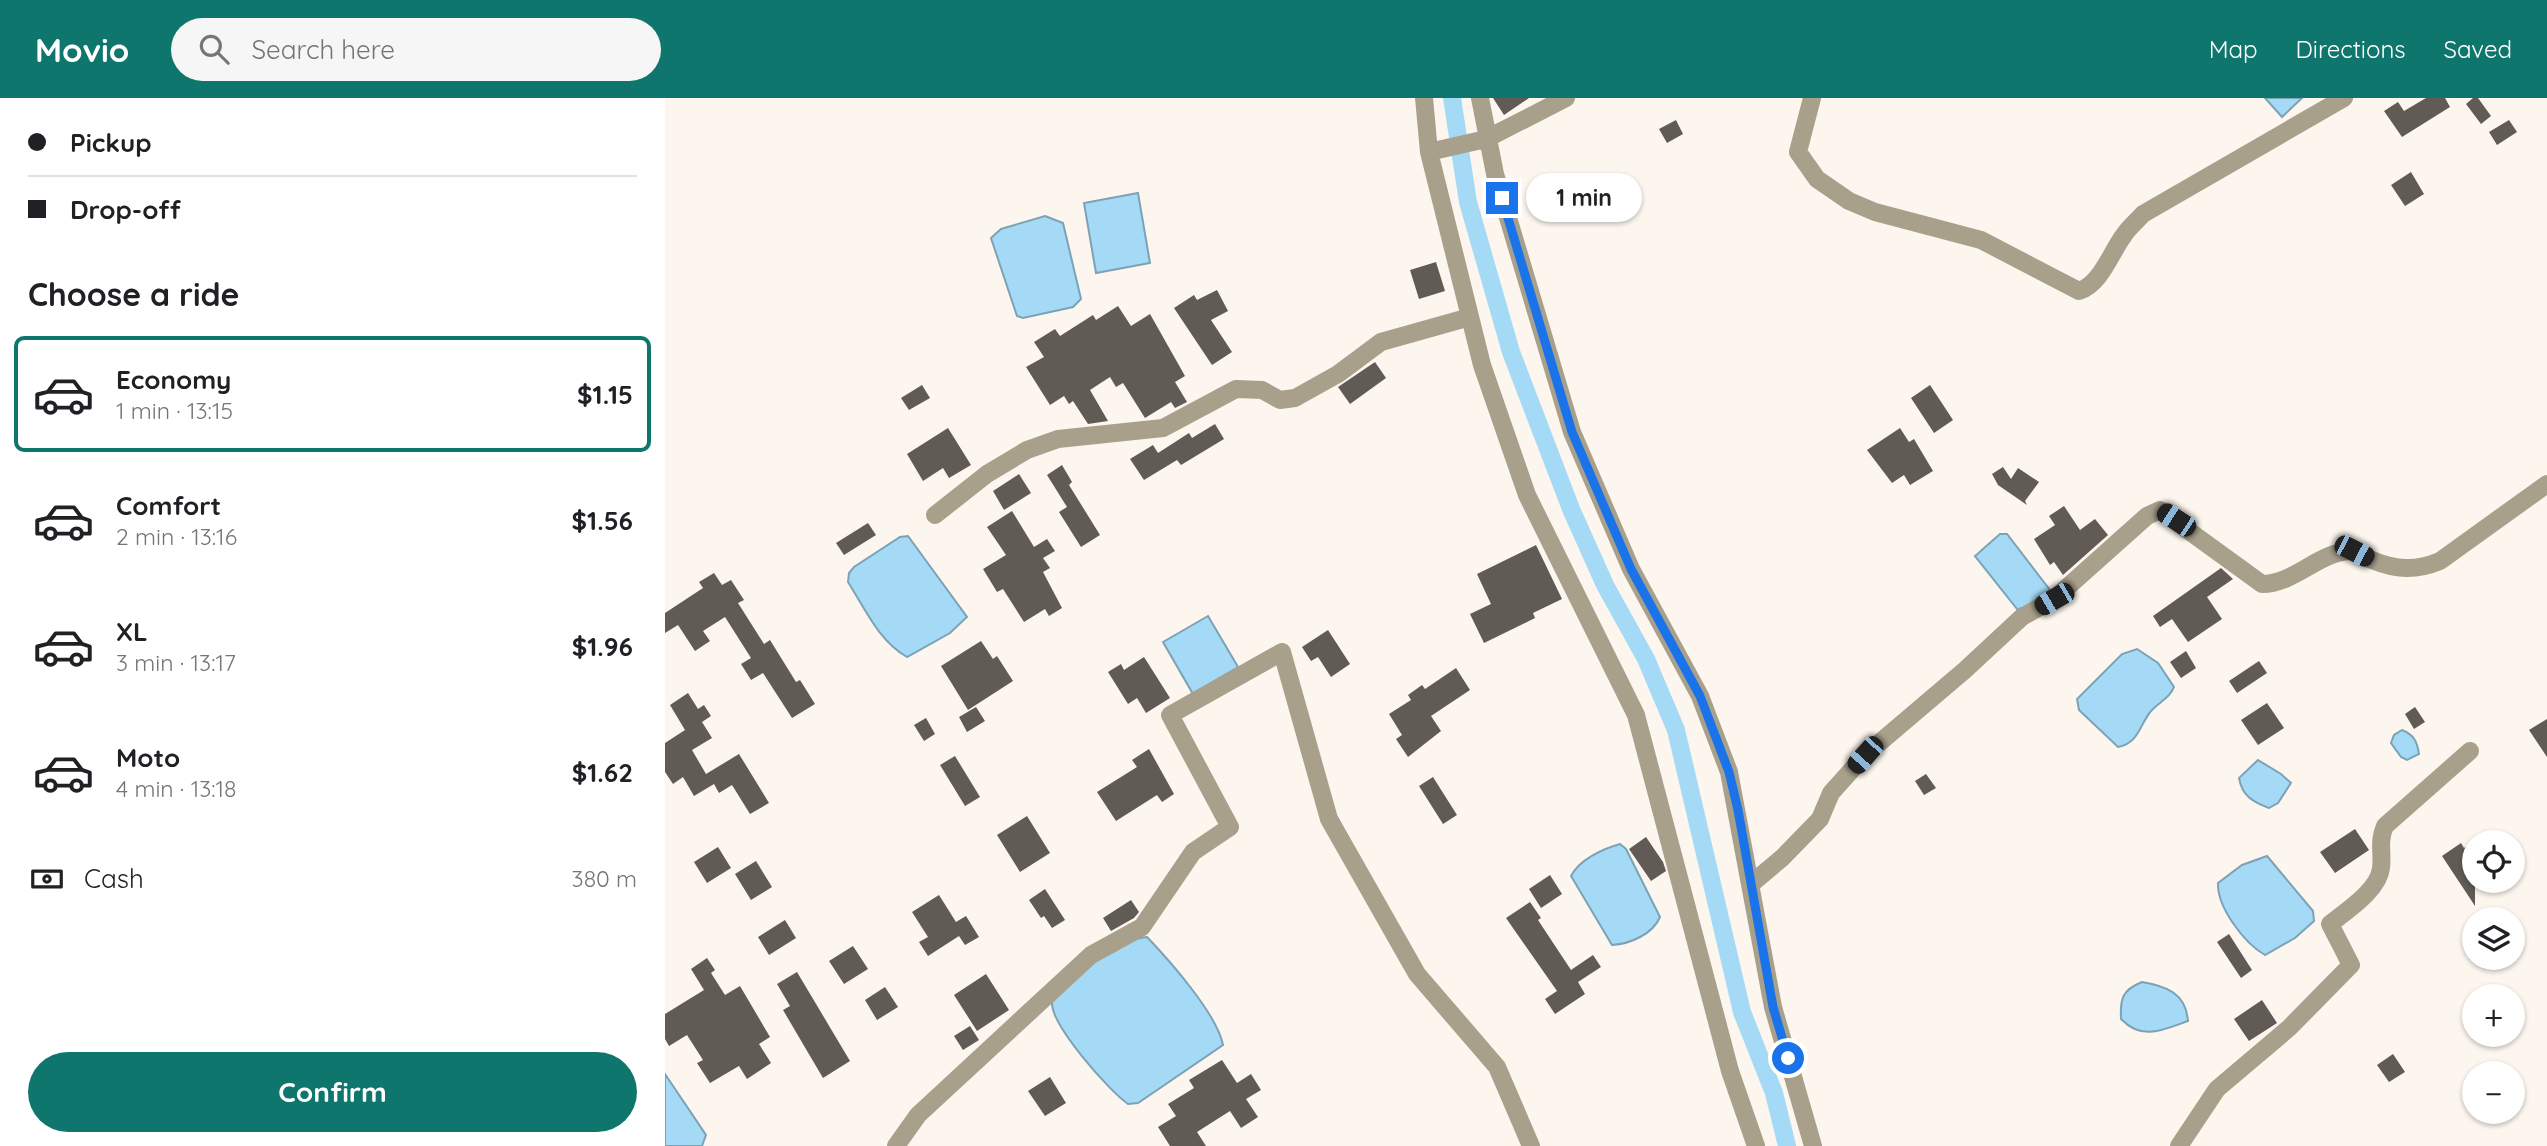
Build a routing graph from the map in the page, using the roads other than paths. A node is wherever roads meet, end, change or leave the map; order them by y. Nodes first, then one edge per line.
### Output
1 (1424, 98) edge
2 (1480, 98) edge
3 (1566, 98) edge
4 (1812, 98) edge
5 (2344, 98) edge
6 (1486, 139) junction
7 (1429, 152) junction
8 (1470, 317) junction
9 (2547, 484) edge
10 (935, 514) dead end
11 (2470, 751) dead end
12 (1751, 884) junction
13 (896, 1146) edge
14 (1531, 1146) edge
15 (1756, 1146) edge
16 (1813, 1146) edge
17 (2179, 1146) edge

1 - 7 street
2 - 6 street
3 - 6 street
4 - 5 street
6 - 7 street
6 - 12 street
7 - 8 street
8 - 10 street
8 - 15 street
9 - 12 street
11 - 17 street
12 - 16 street
13 - 14 street

